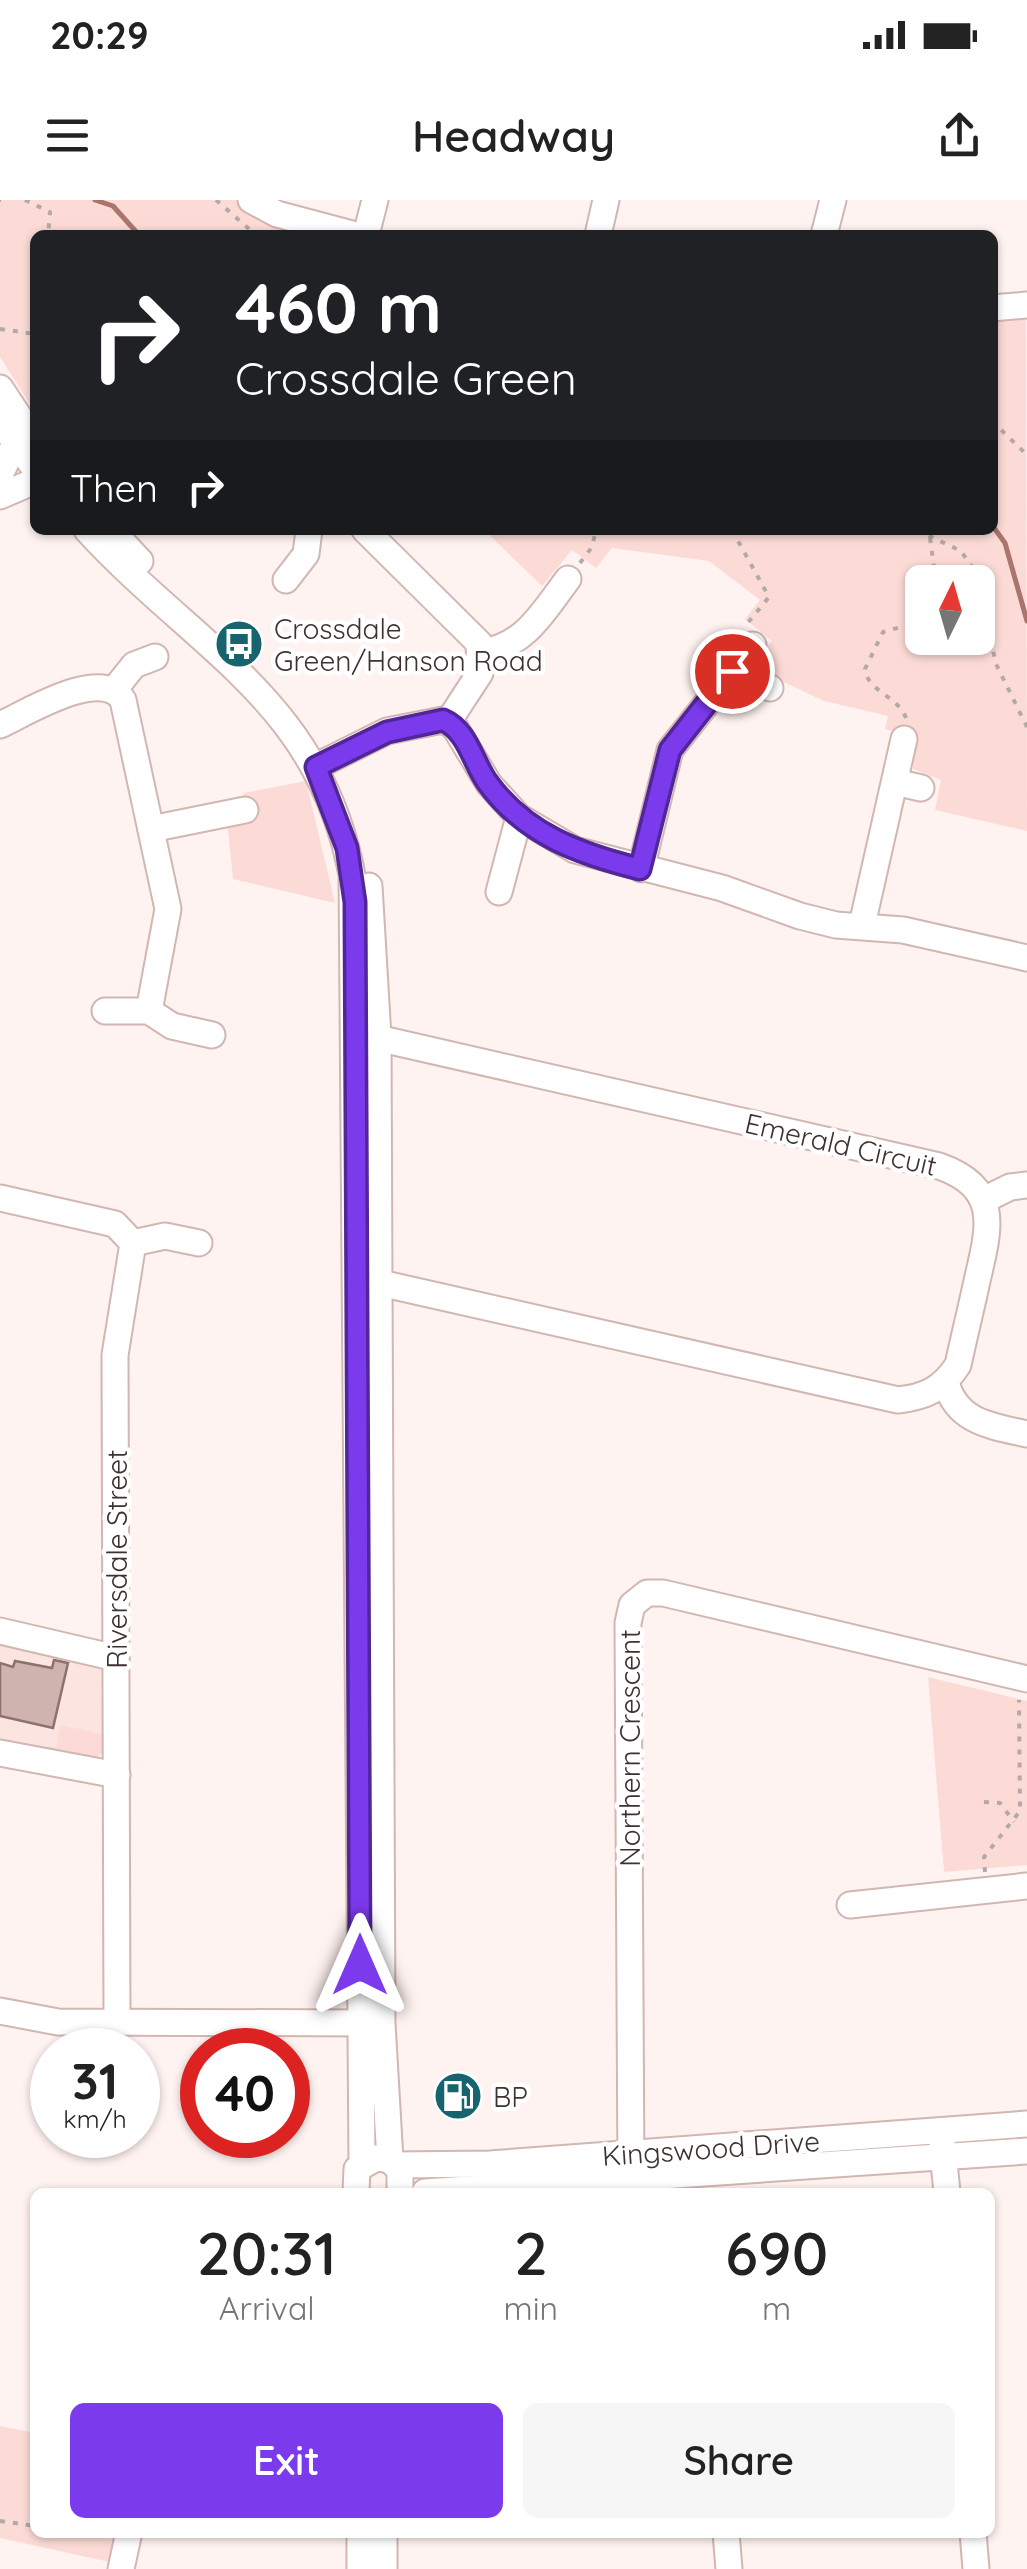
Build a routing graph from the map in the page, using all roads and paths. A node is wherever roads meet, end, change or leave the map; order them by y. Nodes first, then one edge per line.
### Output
1 (25, 200) edge
2 (216, 200) edge
3 (251, 200) edge
4 (374, 200) edge
5 (606, 200) edge
6 (832, 200) edge
7 (48, 230) edge
8 (250, 230) edge
9 (337, 230) edge
10 (367, 230) edge
11 (599, 230) edge
12 (825, 230) edge
13 (1027, 306) edge
14 (998, 308) edge
15 (0, 328) edge
16 (30, 333) edge
17 (0, 388) edge
18 (0, 421) edge
19 (998, 426) edge
20 (1027, 455) edge
21 (30, 459) edge
22 (30, 460) edge
23 (30, 462) edge
24 (30, 462) edge
25 (0, 477) edge
26 (0, 496) edge
27 (92, 535) edge
28 (116, 535) edge
29 (309, 535) edge
30 (371, 535) edge
31 (595, 535) edge
32 (735, 535) edge
33 (925, 535) edge
34 (930, 538) junction
35 (934, 565) edge
36 (286, 580) dead end
37 (568, 580) joint
38 (905, 626) edge
39 (753, 645) joint
40 (482, 652) junction
41 (155, 656) dead end
42 (732, 671) junction
43 (770, 688) dead end
44 (114, 690) junction
45 (437, 721) junction
46 (0, 725) edge
47 (1027, 727) edge
48 (904, 739) joint
49 (327, 770) junction
50 (894, 782) junction
51 (921, 788) dead end
52 (245, 810) dead end
53 (519, 817) junction
54 (151, 829) junction
55 (640, 869) junction
56 (499, 892) dead end
57 (862, 925) junction
58 (1027, 958) edge
59 (105, 1011) dead end
60 (148, 1011) junction
61 (212, 1034) dead end
62 (367, 1035) junction
63 (1027, 1186) edge
64 (0, 1198) edge
65 (984, 1200) junction
66 (133, 1243) junction
67 (199, 1243) dead end
68 (368, 1284) junction
69 (946, 1382) junction
70 (1027, 1434) edge
71 (0, 1632) edge
72 (116, 1658) junction
73 (1023, 1688) edge
74 (0, 1754) edge
75 (117, 1775) junction
76 (984, 1802) dead end
77 (1014, 1822) junction
78 (984, 1872) dead end
79 (1027, 1886) edge
80 (850, 1905) dead end
81 (0, 2011) edge
82 (117, 2022) junction
83 (371, 2023) junction
84 (1027, 2124) edge
85 (942, 2145) junction
86 (1027, 2151) edge
87 (628, 2154) junction
88 (393, 2162) junction
89 (362, 2163) junction
90 (699, 2172) edge
91 (490, 2176) junction
92 (631, 2180) junction
93 (356, 2188) edge
94 (401, 2188) edge
95 (441, 2188) edge
96 (947, 2188) edge
97 (0, 2521) edge
98 (30, 2525) edge
99 (128, 2538) edge
100 (360, 2538) edge
101 (384, 2538) edge
102 (726, 2538) edge
103 (973, 2538) edge
104 (121, 2569) edge
105 (360, 2569) edge
106 (384, 2569) edge
107 (729, 2569) edge
108 (976, 2569) edge

1 - 7 path
2 - 8 path
3 - 9 street
4 - 10 street
5 - 11 street
6 - 12 street
13 - 14 street
15 - 16 path
17 - 21 street
18 - 22 street
19 - 20 path
23 - 25 street
24 - 26 street
27 - 49 street
28 - 49 street
29 - 36 street
30 - 40 street
31 - 37 path
32 - 39 path
33 - 34 path
34 - 35 path
34 - 47 path
37 - 40 street
38 - 48 path
39 - 42 street
40 - 45 street
41 - 44 street
42 - 43 street
42 - 55 street
44 - 46 street
44 - 54 street
45 - 49 street
45 - 53 street
48 - 50 street
49 - 62 street
50 - 51 street
50 - 57 street
52 - 54 street
53 - 55 street
53 - 56 street
54 - 60 street
55 - 57 street
57 - 58 street
59 - 60 street
60 - 61 street
62 - 65 street, Emerald Circuit
62 - 68 street
63 - 65 street
64 - 66 street
65 - 69 street
66 - 67 street
66 - 72 street, Riversdale Street
68 - 69 street
68 - 83 street
69 - 70 street
71 - 72 street
72 - 75 street, Riversdale Street
73 - 77 path
73 - 87 street, Northern Crescent
74 - 75 street
75 - 82 street, Riversdale Street
76 - 77 path
77 - 78 path
79 - 80 street
81 - 82 street
82 - 83 street
83 - 88 street
83 - 89 street
84 - 85 street, Kingswood Drive
85 - 86 street, Kingswood Drive
85 - 90 street, Kingswood Drive
85 - 96 street
87 - 90 street, Kingswood Drive
87 - 91 street, Kingswood Drive
87 - 92 street, Northern Crescent
88 - 89 street, Kingswood Drive
88 - 91 street, Kingswood Drive
88 - 94 street
89 - 93 street
90 - 92 street, Kingswood Drive
91 - 92 street, Kingswood Drive
91 - 95 street, Kingswood Drive
97 - 98 path
99 - 104 street
100 - 105 street
101 - 106 street
102 - 107 street
103 - 108 street

